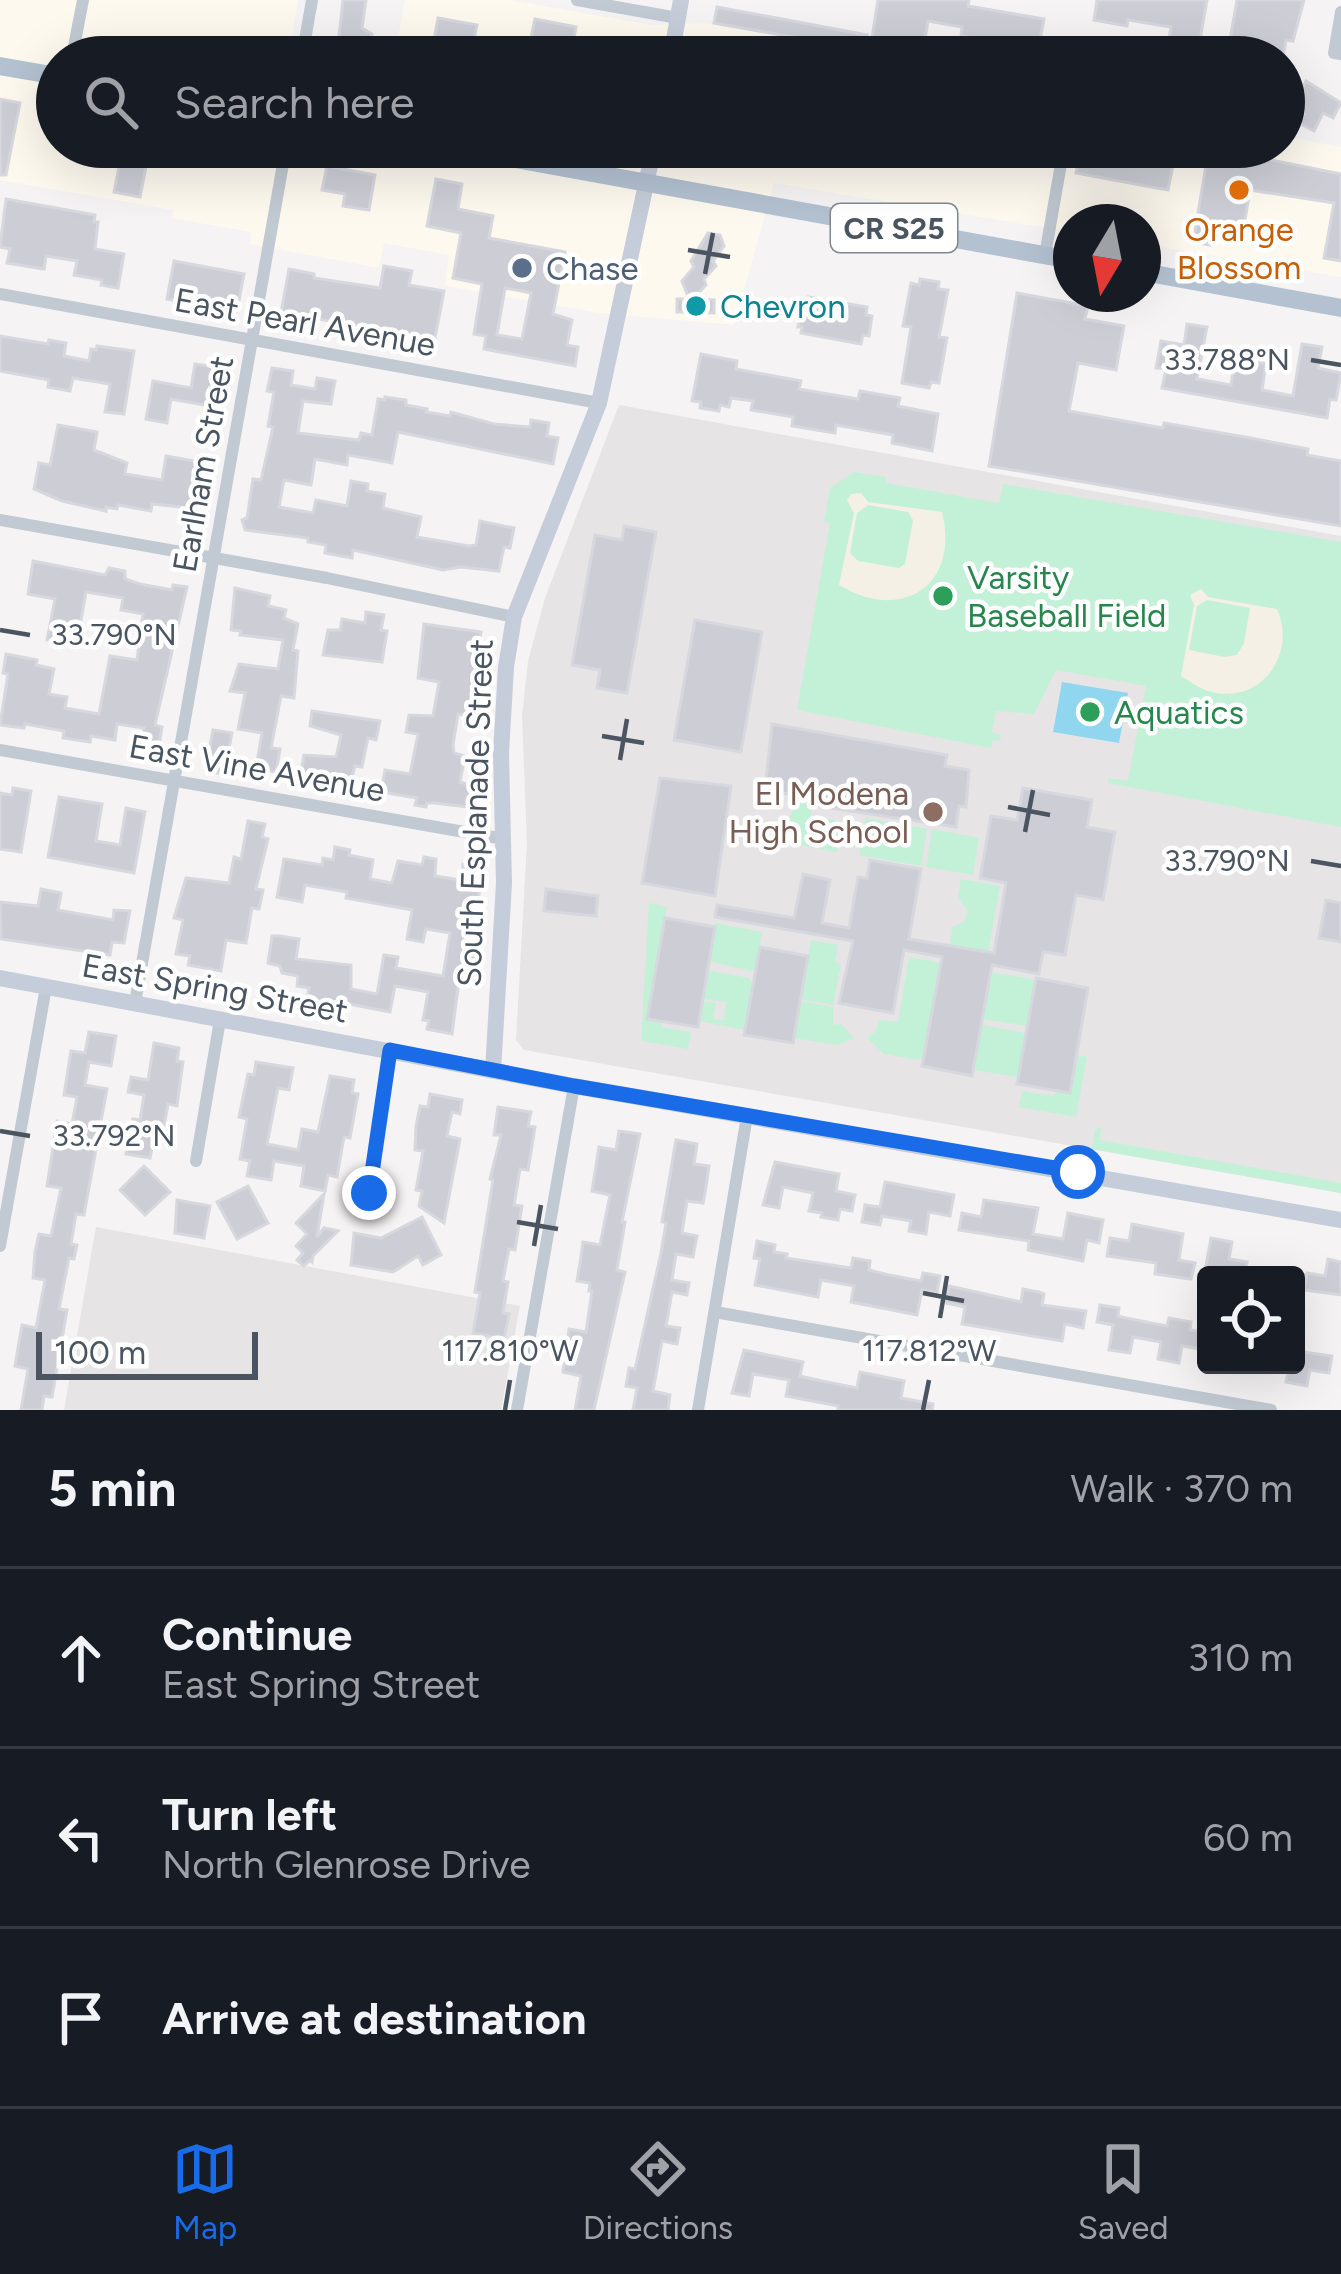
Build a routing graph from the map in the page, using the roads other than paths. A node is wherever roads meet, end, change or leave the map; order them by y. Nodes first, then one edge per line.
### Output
1 (82, 0) edge
2 (312, 0) edge
3 (577, 0) edge
4 (679, 9) edge
5 (1341, 12) edge
6 (76, 36) edge
7 (306, 36) edge
8 (1338, 54) edge
9 (0, 66) edge
10 (36, 72) edge
11 (282, 168) edge
12 (565, 168) edge
13 (650, 168) edge
14 (1060, 168) edge
15 (648, 183) junction
16 (1045, 255) junction
17 (1053, 257) edge
18 (1161, 275) edge
19 (0, 294) edge
20 (1341, 308) edge
21 (253, 340) junction
22 (599, 404) junction
23 (0, 520) edge
24 (214, 561) junction
25 (514, 617) junction
26 (0, 750) edge
27 (174, 782) junction
28 (504, 839) junction
29 (0, 978) edge
30 (46, 987) junction
31 (135, 1003) junction
32 (220, 1020) junction
33 (390, 1050) junction
34 (493, 1071) junction
35 (574, 1086) junction
36 (747, 1116) junction
37 (196, 1161) dead end
38 (6, 1181) edge
39 (369, 1193) dead end
40 (1341, 1220) edge
41 (0, 1246) edge
42 (715, 1312) junction
43 (518, 1410) edge
44 (698, 1410) edge
45 (1271, 1410) edge

1 - 6 street
2 - 7 street
3 - 4 street
5 - 8 street
9 - 10 main road
11 - 21 street, Earlham Street
12 - 15 main road, CR S25
13 - 15 street, South Esplanade Street
14 - 16 street
15 - 16 main road, CR S25
15 - 22 street, South Esplanade Street
16 - 17 main road, CR S25
18 - 20 main road
19 - 21 street, East Pearl Avenue
21 - 22 street, East Pearl Avenue
21 - 24 street, Earlham Street
22 - 25 street, South Esplanade Street
23 - 24 street
24 - 25 street
24 - 27 street, Earlham Street
25 - 28 street, South Esplanade Street
26 - 27 street, East Vine Avenue
27 - 28 street, East Vine Avenue
27 - 31 street, Earlham Street
28 - 34 street, South Esplanade Street
29 - 30 street, East Spring Street
30 - 31 street, East Spring Street
30 - 38 street
31 - 32 street, East Spring Street
32 - 33 street, East Spring Street
32 - 37 street
33 - 34 street, East Spring Street
33 - 39 street
34 - 35 street, East Spring Street
35 - 36 street, East Spring Street
35 - 43 street
36 - 40 street, East Spring Street
36 - 42 street
38 - 41 street
42 - 44 street
42 - 45 street

